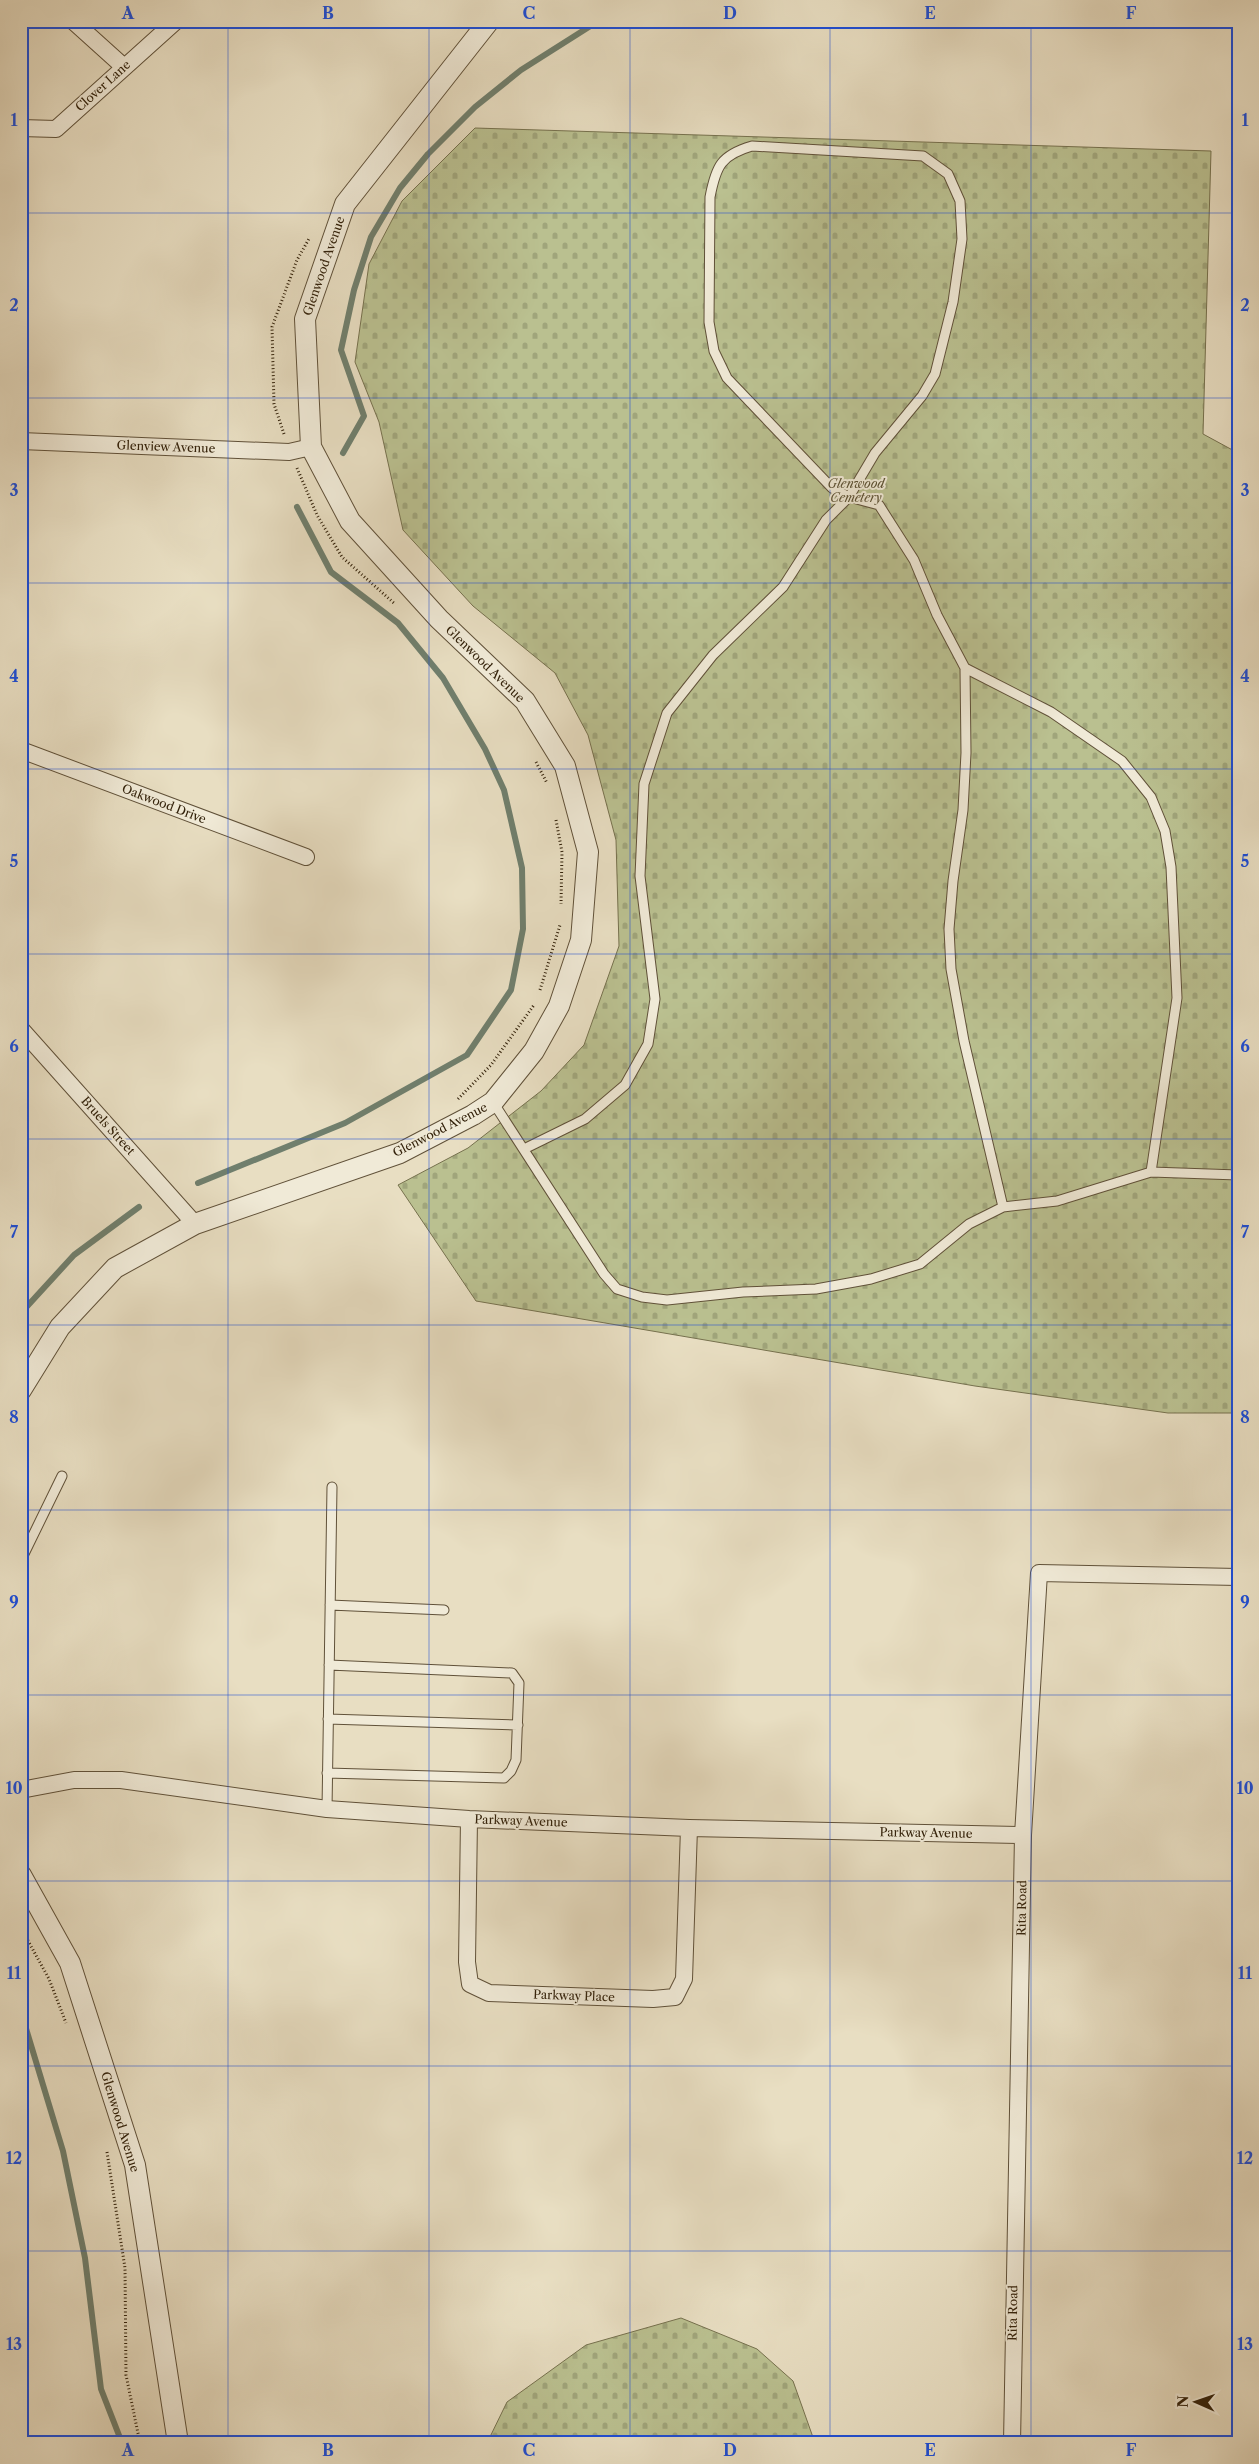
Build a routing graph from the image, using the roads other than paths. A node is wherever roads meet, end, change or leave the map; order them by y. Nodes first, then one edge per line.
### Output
1 (73, 21) edge
2 (176, 21) edge
3 (489, 21) edge
4 (124, 67) junction
5 (21, 128) edge
6 (21, 441) edge
7 (311, 447) junction
8 (849, 497) junction
9 (965, 668) junction
10 (21, 750) edge
11 (306, 857) dead end
12 (21, 1029) edge
13 (494, 1102) junction
14 (524, 1149) junction
15 (1151, 1172) junction
16 (1238, 1175) edge
17 (1003, 1207) junction
18 (196, 1224) junction
19 (21, 1390) edge
20 (62, 1476) dead end
21 (332, 1487) dead end
22 (21, 1560) edge
23 (1238, 1577) edge
24 (330, 1605) junction
25 (444, 1610) dead end
26 (329, 1665) junction
27 (328, 1719) junction
28 (518, 1725) junction
29 (327, 1773) junction
30 (22, 1787) edge
31 (327, 1809) junction
32 (469, 1819) junction
33 (689, 1828) junction
34 (1023, 1835) junction
35 (21, 1875) edge
36 (178, 2443) edge
37 (1012, 2443) edge

1 - 4 street
2 - 4 street, Clover Lane
3 - 7 street, Glenwood Avenue
4 - 5 street, Clover Lane
6 - 7 street, Glenview Avenue
7 - 13 street, Glenwood Avenue
8 - 8 lane
8 - 9 lane
8 - 14 lane
9 - 15 lane
9 - 17 lane
10 - 11 street, Oakwood Drive
12 - 18 street, Bruels Street
13 - 14 lane
13 - 18 street, Glenwood Avenue
14 - 17 lane
15 - 16 lane
15 - 17 lane
18 - 19 street, Glenwood Avenue
20 - 22 lane
21 - 24 lane
23 - 34 street, Rita Road
24 - 25 lane
24 - 26 lane
26 - 27 lane
26 - 28 lane
27 - 28 lane
27 - 29 lane
28 - 29 lane
29 - 31 lane
30 - 31 street, Parkway Avenue
31 - 32 street, Parkway Avenue
32 - 33 street, Parkway Avenue
32 - 33 street, Parkway Place
33 - 34 street, Parkway Avenue
34 - 37 street, Rita Road
35 - 36 street, Glenwood Avenue

